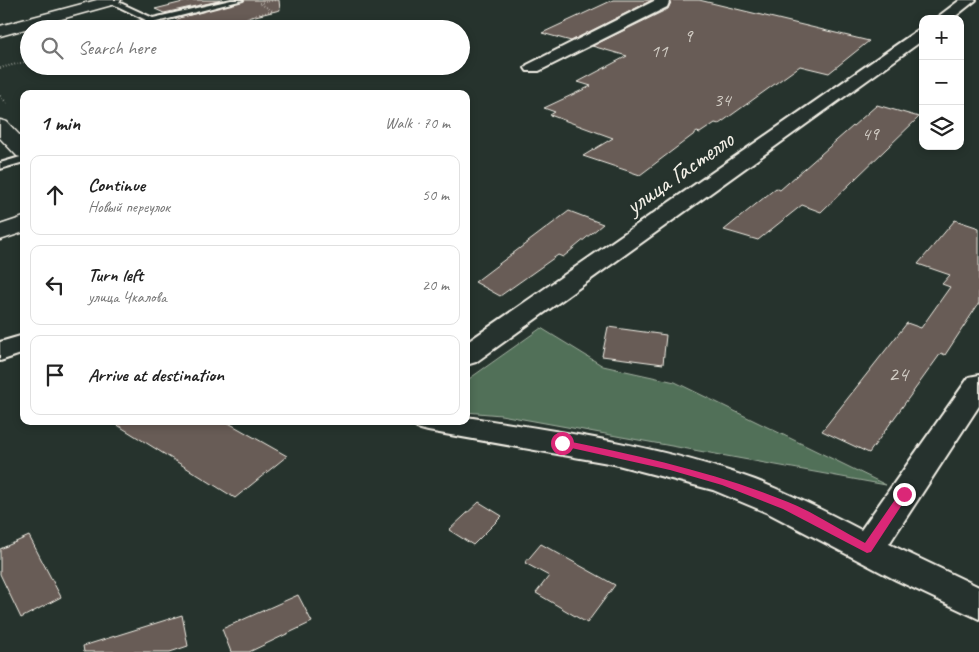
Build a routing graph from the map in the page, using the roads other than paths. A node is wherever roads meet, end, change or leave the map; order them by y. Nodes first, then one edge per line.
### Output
1 (112, 0) edge
2 (240, 0) edge
3 (664, 0) edge
4 (969, 0) edge
5 (979, 2) edge
6 (948, 15) edge
7 (43, 19) joint
8 (39, 20) edge
9 (152, 20) joint
10 (20, 25) edge
11 (0, 30) edge
12 (919, 35) edge
13 (532, 68) dead end
14 (0, 126) edge
15 (20, 148) edge
16 (20, 161) edge
17 (0, 166) edge
18 (20, 226) edge
19 (0, 233) edge
20 (20, 344) edge
21 (0, 352) edge
22 (470, 353) edge
23 (979, 384) edge
24 (452, 425) edge
25 (867, 549) junction
26 (979, 604) edge

1 - 7 main road
1 - 9 lane
2 - 9 lane
3 - 13 street
4 - 5 street
4 - 6 street
7 - 8 main road
10 - 11 main road
12 - 22 street, улица Гастелло
14 - 15 main road
16 - 17 lane
18 - 19 main road
20 - 21 street
23 - 25 street
24 - 25 street
25 - 26 street

